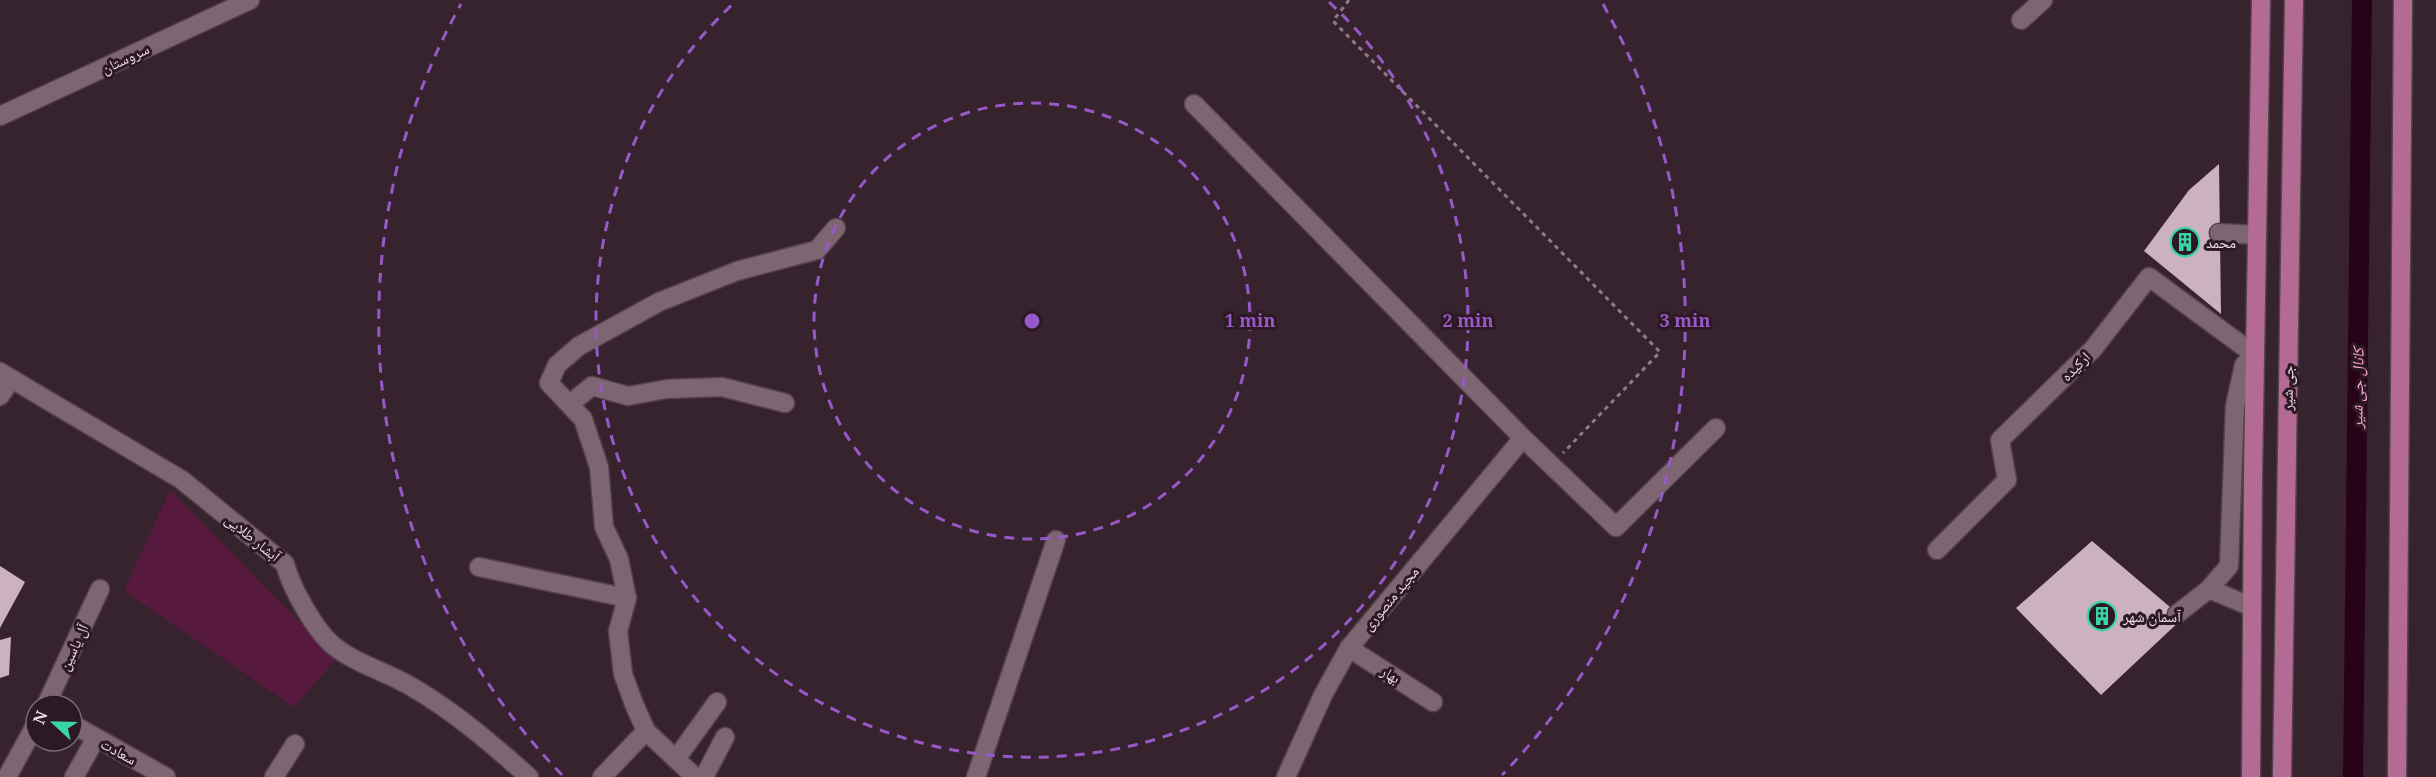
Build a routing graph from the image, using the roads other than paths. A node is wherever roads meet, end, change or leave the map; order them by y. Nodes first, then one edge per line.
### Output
1 (250, 0) edge
2 (2043, 0) edge
3 (2261, 0) edge
4 (2294, 0) edge
5 (2403, 0) edge
6 (2021, 20) dead end
7 (1194, 104) dead end
8 (0, 116) edge
9 (836, 228) dead end
10 (2219, 233) dead end
11 (2257, 235) junction
12 (2255, 355) junction
13 (6, 376) edge
14 (0, 396) edge
15 (785, 402) dead end
16 (571, 404) junction
17 (1716, 428) dead end
18 (1523, 438) junction
19 (1056, 540) dead end
20 (1936, 550) dead end
21 (2253, 551) junction
22 (2229, 566) junction
23 (479, 567) dead end
24 (100, 589) dead end
25 (2209, 589) junction
26 (627, 598) junction
27 (2252, 608) junction
28 (2177, 614) dead end
29 (1349, 648) junction
30 (52, 693) edge
31 (717, 702) dead end
32 (1433, 702) dead end
33 (84, 731) edge
34 (646, 731) junction
35 (725, 737) dead end
36 (96, 738) junction
37 (295, 744) dead end
38 (24, 746) edge
39 (676, 759) junction
40 (7, 777) edge
41 (74, 777) edge
42 (166, 777) edge
43 (274, 777) edge
44 (529, 777) edge
45 (602, 777) edge
46 (695, 777) edge
47 (704, 777) edge
48 (976, 777) edge
49 (1286, 777) edge
50 (2252, 777) edge
51 (2282, 777) edge
52 (2397, 777) edge

1 - 8 street, سروستان
2 - 6 street
3 - 11 main road
4 - 51 main road, جی شیر
5 - 52 main road
7 - 18 street
9 - 16 street
10 - 11 street
11 - 12 main road
12 - 20 street, ارکیده
12 - 21 main road
12 - 22 street
13 - 14 street
13 - 44 street, آبشار طلایی
15 - 16 street
16 - 26 street
17 - 18 street
18 - 29 street, مجید منصوری
19 - 48 street
21 - 22 street
21 - 27 main road
22 - 25 street
23 - 26 street
24 - 30 street, آل یاسین
25 - 27 street
25 - 28 street
26 - 34 street
27 - 50 main road
29 - 32 street, بهار
29 - 49 street, مجید منصوری
31 - 39 street
33 - 36 street, سعادت
34 - 39 street
34 - 45 street
35 - 47 street
36 - 41 street
36 - 42 street, سعادت
37 - 43 street
38 - 40 street
39 - 46 street

